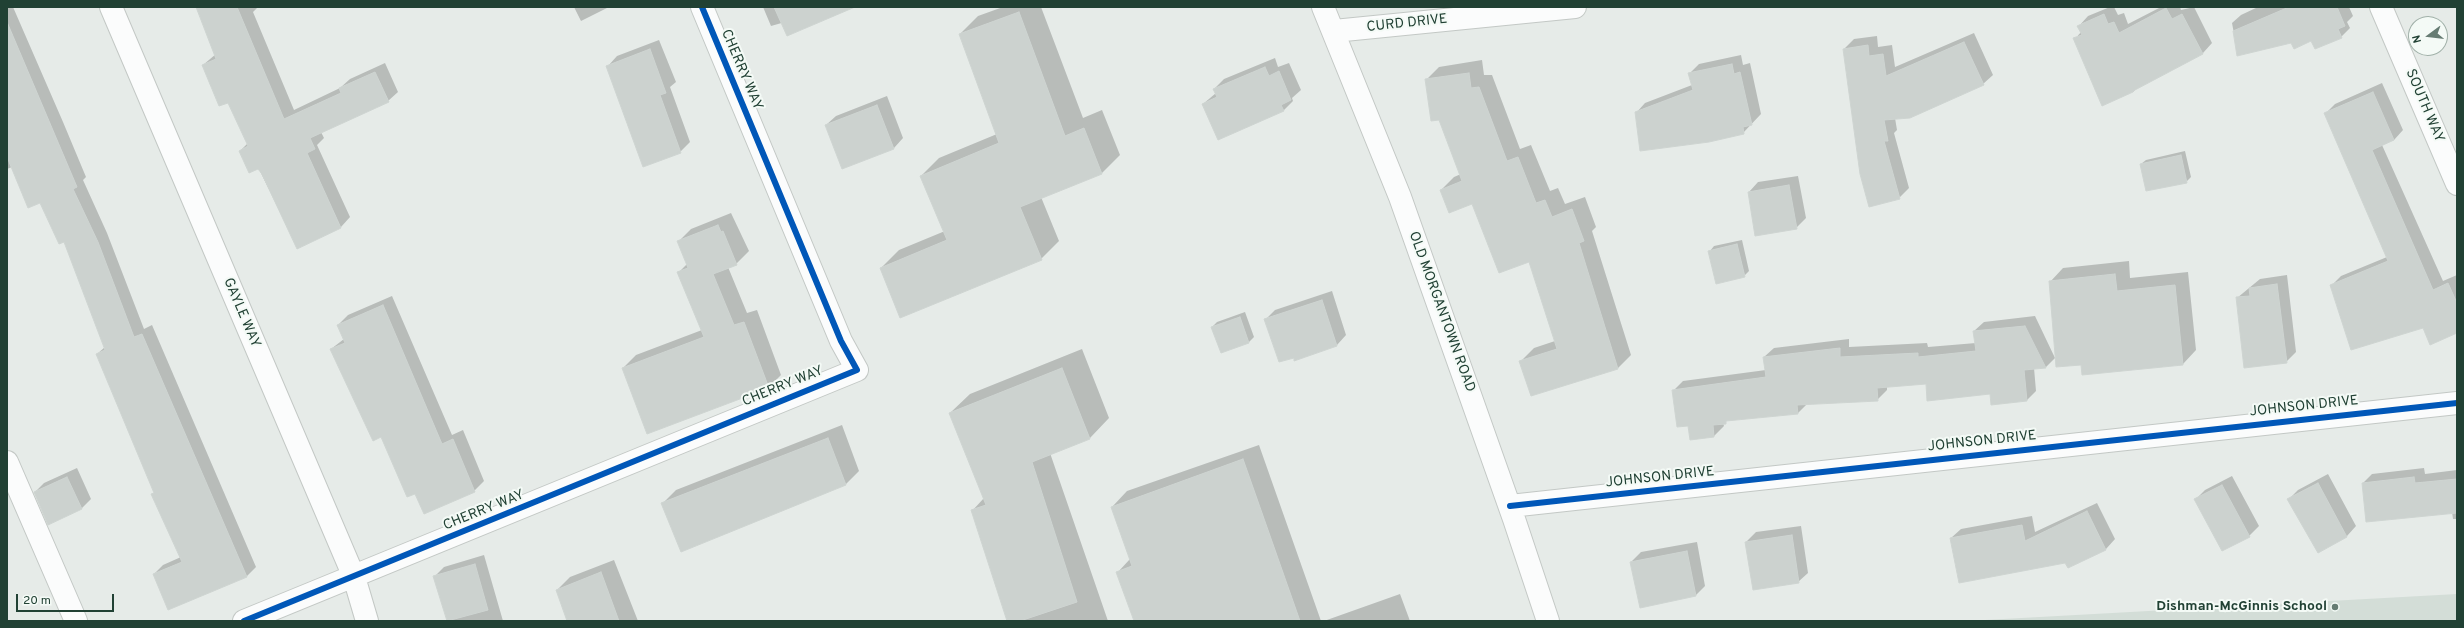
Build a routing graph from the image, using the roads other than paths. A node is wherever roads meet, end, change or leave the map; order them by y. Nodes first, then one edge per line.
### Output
1 (111, 7) edge
2 (702, 7) edge
3 (1323, 7) edge
4 (1576, 7) edge
5 (2381, 7) edge
6 (1334, 31) junction
7 (2457, 184) edge
8 (2457, 403) edge
9 (7, 462) edge
10 (1510, 506) junction
11 (354, 578) junction
12 (76, 621) edge
13 (244, 621) edge
14 (367, 621) edge
15 (1548, 621) edge

1 - 11 street, GAYLE WAY
2 - 11 street, CHERRY WAY
3 - 6 street, OLD MORGANTOWN ROAD
4 - 6 street, CURD DRIVE
5 - 7 street, SOUTH WAY
6 - 10 street, OLD MORGANTOWN ROAD
8 - 10 street, JOHNSON DRIVE
9 - 12 street
10 - 15 street, OLD MORGANTOWN ROAD
11 - 13 street
11 - 14 street, GAYLE WAY

